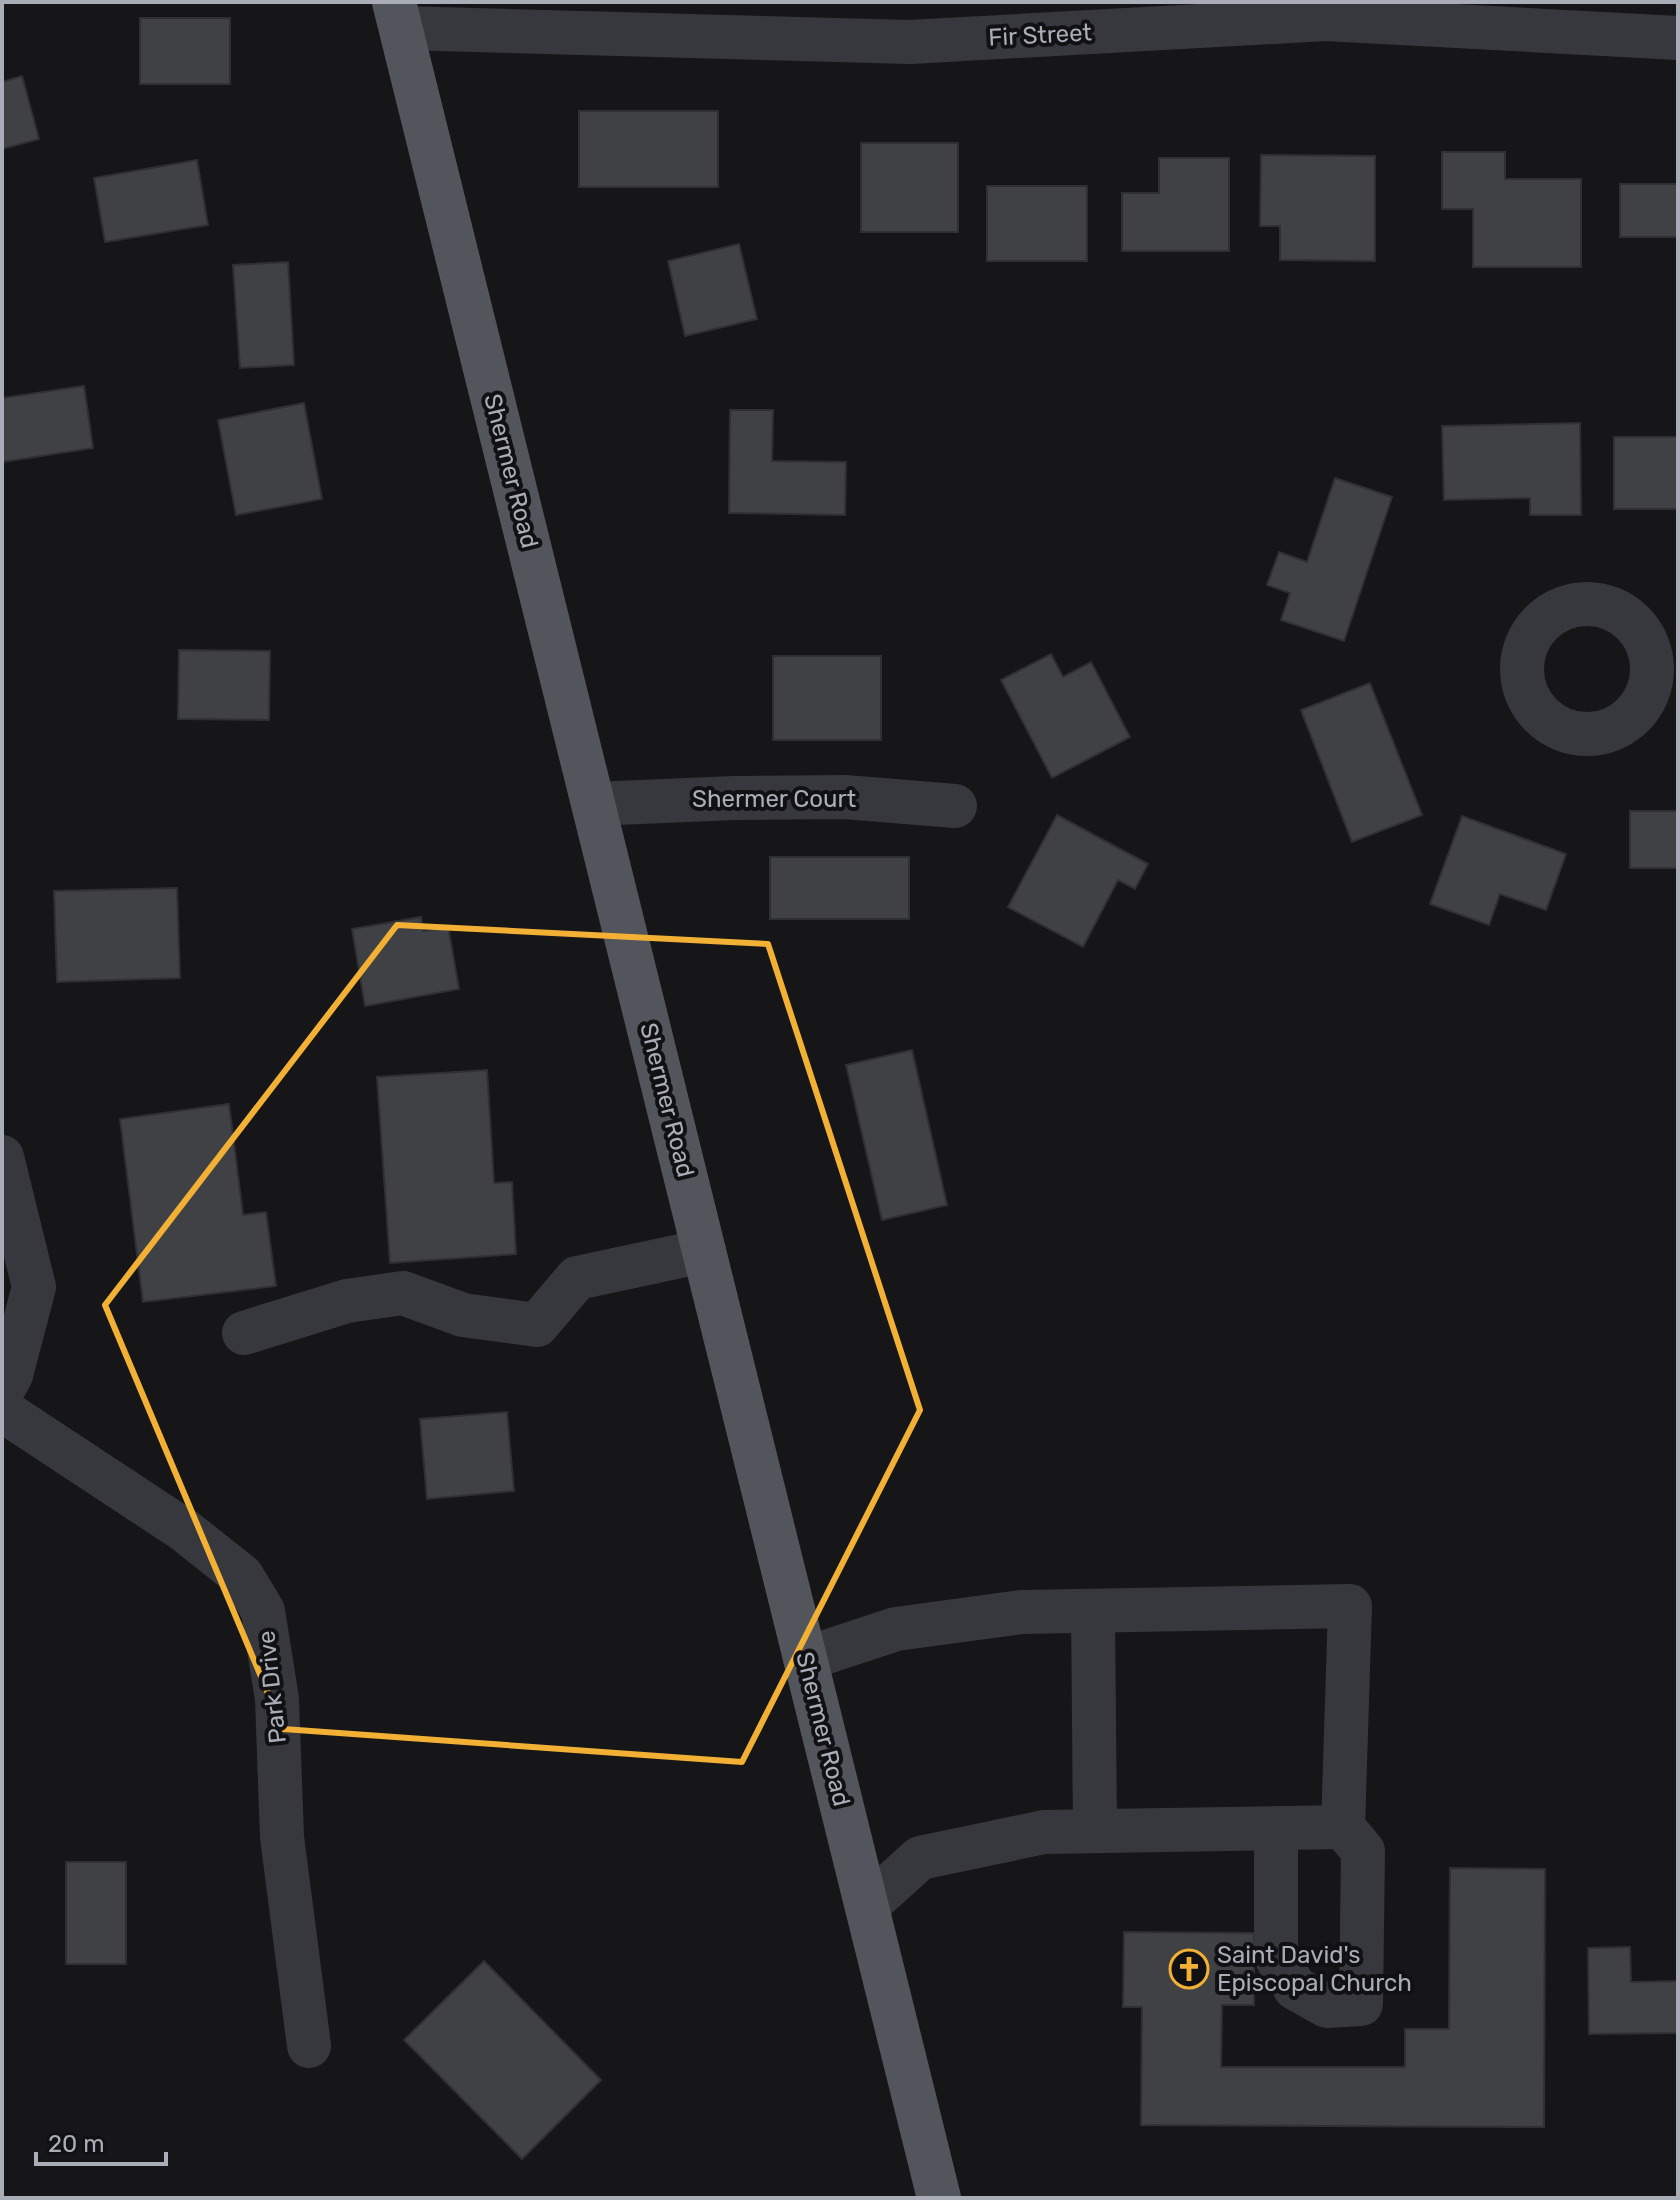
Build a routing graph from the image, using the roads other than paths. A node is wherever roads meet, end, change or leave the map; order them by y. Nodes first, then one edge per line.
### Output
1 (398, 15) edge
2 (1678, 38) edge
3 (594, 804) junction
4 (955, 806) dead end
5 (2, 1157) edge
6 (704, 1251) junction
7 (244, 1333) dead end
8 (2, 1391) edge
9 (2, 1410) edge
10 (1093, 1611) junction
11 (805, 1659) junction
12 (1343, 1827) junction
13 (1276, 1828) junction
14 (1095, 1831) junction
15 (867, 1906) junction
16 (309, 2046) dead end
17 (939, 2198) edge

1 - 2 street, Fir Street
1 - 3 main road, Shermer Road
3 - 4 street, Shermer Court
3 - 6 main road, Shermer Road
5 - 8 street
6 - 7 street
6 - 11 main road, Shermer Road
9 - 16 street, Park Drive
10 - 11 street
10 - 12 street
10 - 14 street
11 - 15 main road, Shermer Road
12 - 13 street
12 - 13 street
13 - 14 street
14 - 15 street
15 - 17 main road, Shermer Road

